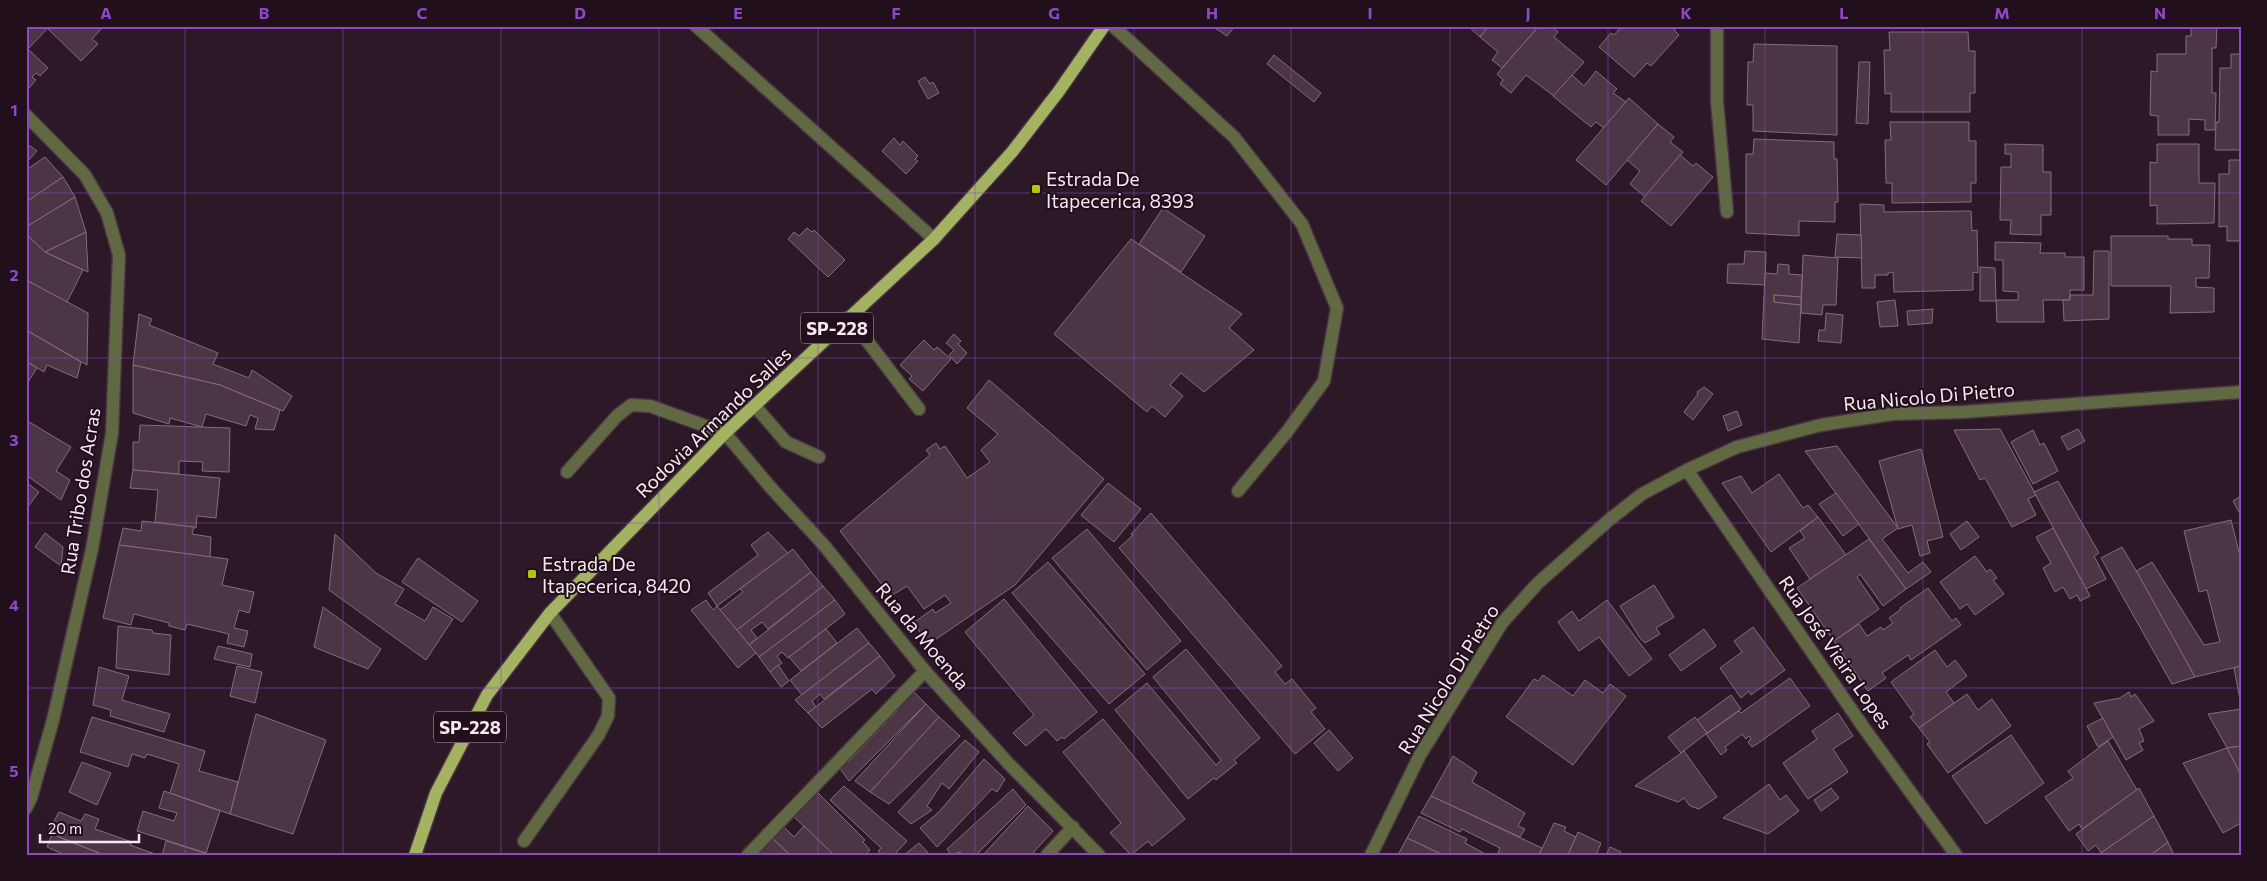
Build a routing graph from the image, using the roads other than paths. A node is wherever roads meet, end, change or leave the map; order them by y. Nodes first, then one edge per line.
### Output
1 (696, 26) edge
2 (1104, 26) edge
3 (1113, 26) edge
4 (1717, 26) edge
5 (26, 115) edge
6 (1727, 212) dead end
7 (934, 239) junction
8 (849, 317) junction
9 (2241, 392) edge
10 (755, 406) junction
11 (919, 409) dead end
12 (725, 433) junction
13 (818, 456) dead end
14 (1687, 470) junction
15 (567, 472) dead end
16 (1238, 491) dead end
17 (550, 612) junction
18 (925, 671) junction
19 (26, 808) edge
20 (1073, 827) junction
21 (524, 841) dead end
22 (415, 855) edge
23 (748, 855) edge
24 (1047, 855) edge
25 (1099, 855) edge
26 (1371, 855) edge
27 (1956, 855) edge

1 - 7 street
2 - 7 main road, Rodovia Armando Salles / SP-228
3 - 16 street
4 - 6 street
5 - 19 street, Rua Tribo dos Acras
7 - 8 main road, Rodovia Armando Salles / SP-228
8 - 10 main road, Rodovia Armando Salles / SP-228
8 - 11 street
9 - 14 street, Rua Nicolo Di Pietro
10 - 12 main road, Rodovia Armando Salles / SP-228
10 - 13 street
12 - 15 street
12 - 17 main road, Rodovia Armando Salles / SP-228
12 - 18 street, Rua da Moenda
14 - 26 street, Rua Nicolo Di Pietro
14 - 27 street, Rua José Vieira Lopes
17 - 21 street
17 - 22 main road, Rodovia Armando Salles / SP-228
18 - 20 street, Rua da Moenda
18 - 23 street
20 - 24 street
20 - 25 street, Rua da Moenda

